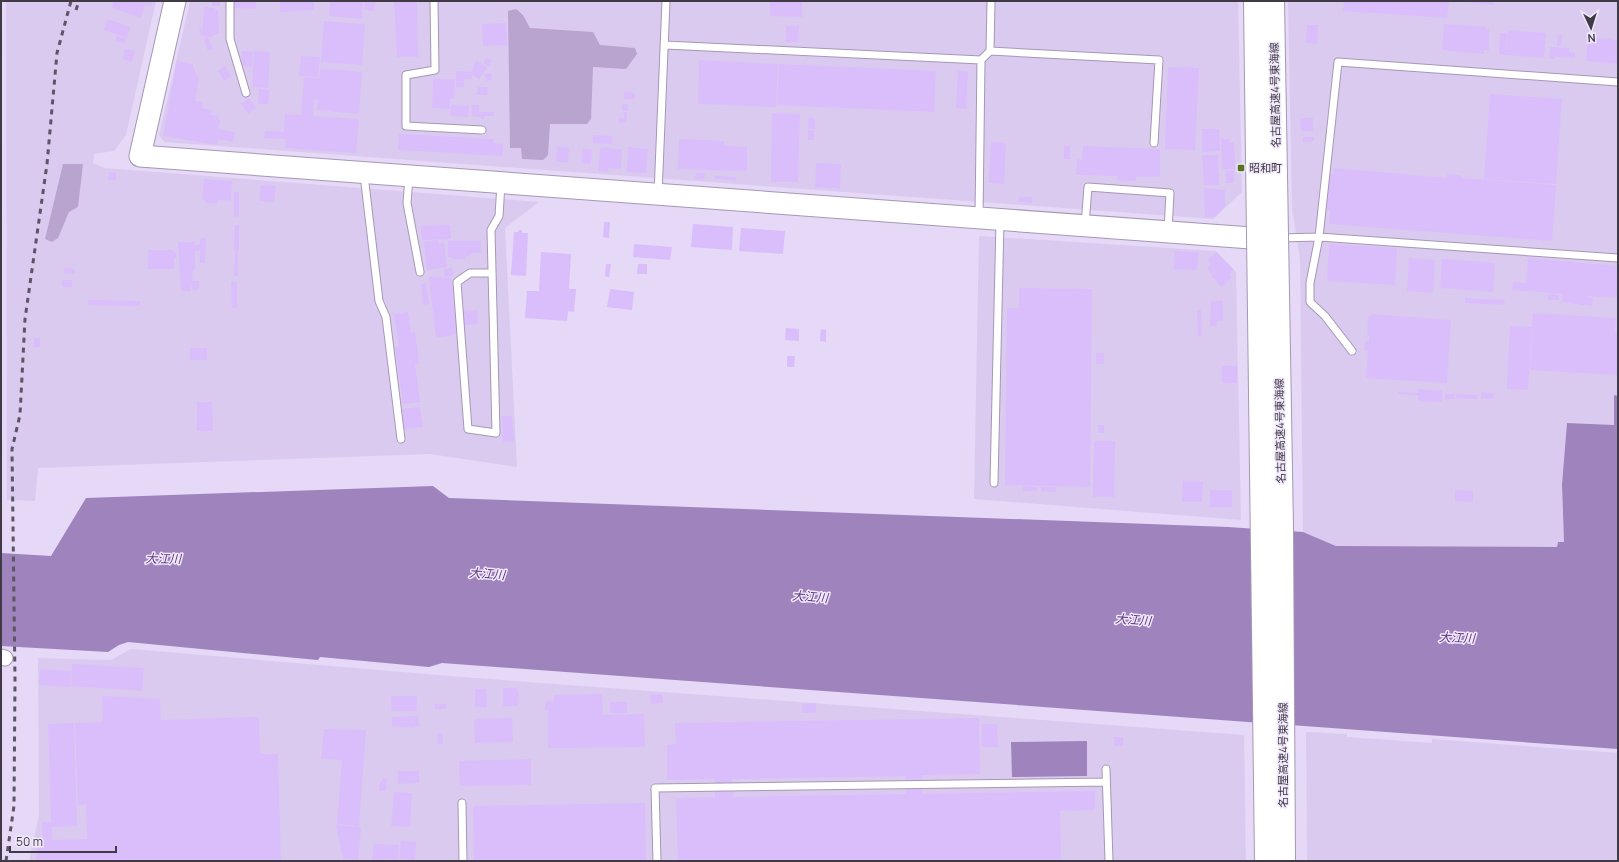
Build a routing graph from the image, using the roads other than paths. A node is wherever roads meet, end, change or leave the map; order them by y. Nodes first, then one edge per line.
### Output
1 (175, 1) edge
2 (230, 1) edge
3 (434, 1) edge
4 (666, 1) edge
5 (991, 1) edge
6 (1255, 1) edge
7 (1273, 1) edge
8 (665, 46) junction
9 (990, 51) junction
10 (981, 60) junction
11 (1618, 82) edge
12 (246, 93) dead end
13 (482, 130) dead end
14 (1154, 143) dead end
15 (364, 172) junction
16 (409, 175) junction
17 (502, 182) junction
18 (658, 194) junction
19 (979, 218) junction
20 (1000, 219) junction
21 (1084, 226) junction
22 (1167, 232) junction
23 (1319, 237) junction
24 (1261, 238) joint
25 (1618, 258) edge
26 (420, 272) dead end
27 (492, 273) junction
28 (1352, 351) dead end
29 (401, 439) dead end
30 (994, 482) dead end
31 (1106, 769) dead end
32 (1106, 782) junction
33 (462, 803) dead end
34 (463, 861) edge
35 (657, 861) edge
36 (1108, 861) edge
37 (1266, 861) edge
38 (1284, 861) edge

1 - 15 street
2 - 12 lane
3 - 13 lane
4 - 8 lane
5 - 9 lane
6 - 37 highway, 名古屋高速4号東海線, bridge
7 - 38 highway, 名古屋高速4号東海線, bridge
8 - 10 lane
8 - 18 lane
9 - 10 lane
9 - 14 lane
10 - 19 lane
11 - 23 lane
15 - 16 street
15 - 29 lane
16 - 17 street
16 - 26 lane
17 - 18 street
17 - 27 lane
18 - 19 street
19 - 20 street
20 - 21 street
20 - 30 lane
21 - 22 street
21 - 22 lane
22 - 24 street
23 - 24 lane
23 - 25 lane
23 - 28 lane
27 - 27 lane
31 - 32 lane
32 - 35 lane
32 - 36 lane
33 - 34 lane

